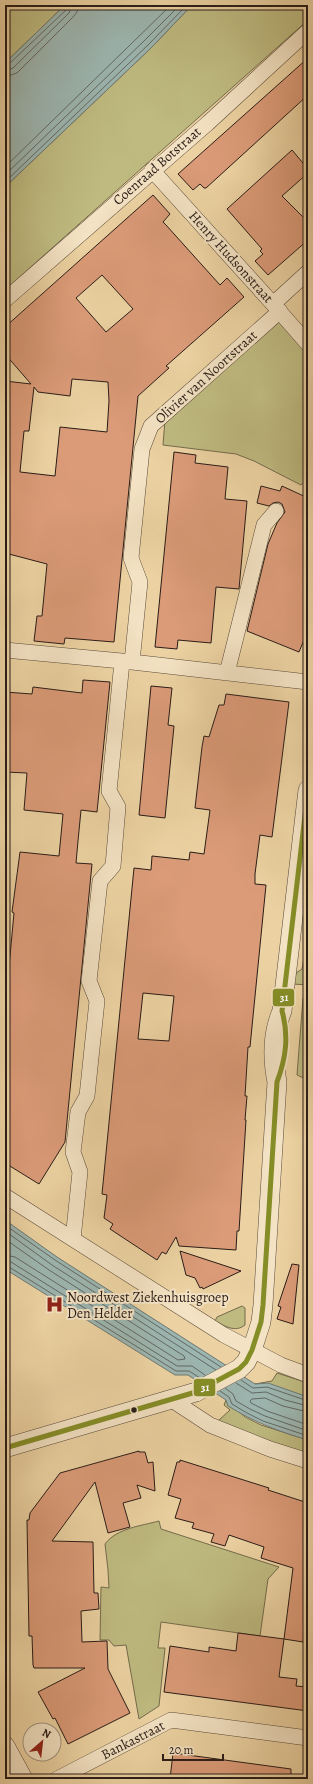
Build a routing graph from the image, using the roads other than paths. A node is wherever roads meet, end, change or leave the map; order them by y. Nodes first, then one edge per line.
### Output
1 (308, 31) edge
2 (152, 170) junction
3 (308, 272) edge
4 (5, 300) edge
5 (277, 307) junction
6 (308, 344) edge
7 (276, 511) dead end
8 (5, 650) edge
9 (127, 662) junction
10 (227, 673) junction
11 (308, 682) edge
12 (308, 790) edge
13 (5, 1196) edge
14 (73, 1240) junction
15 (252, 1350) junction
16 (308, 1375) edge
17 (172, 1400) junction
18 (5, 1448) edge
19 (308, 1461) edge
20 (308, 1738) edge
21 (5, 1746) edge
22 (23, 1779) edge
23 (58, 1779) edge

1 - 2 street, Coenraad Botstraat
2 - 4 street, Coenraad Botstraat
2 - 5 street, Henry Hudsonstraat
3 - 5 street, Olivier van Noortstraat
5 - 6 street, Henry Hudsonstraat
5 - 9 street, Olivier van Noortstraat
7 - 10 street
8 - 9 street
9 - 10 street
9 - 14 street, Olivier van Noortstraat
10 - 11 street
12 - 15 street
13 - 14 street
14 - 15 street
15 - 16 street
15 - 17 street
17 - 18 street
17 - 19 street
20 - 23 street, Bankastraat
21 - 22 street

